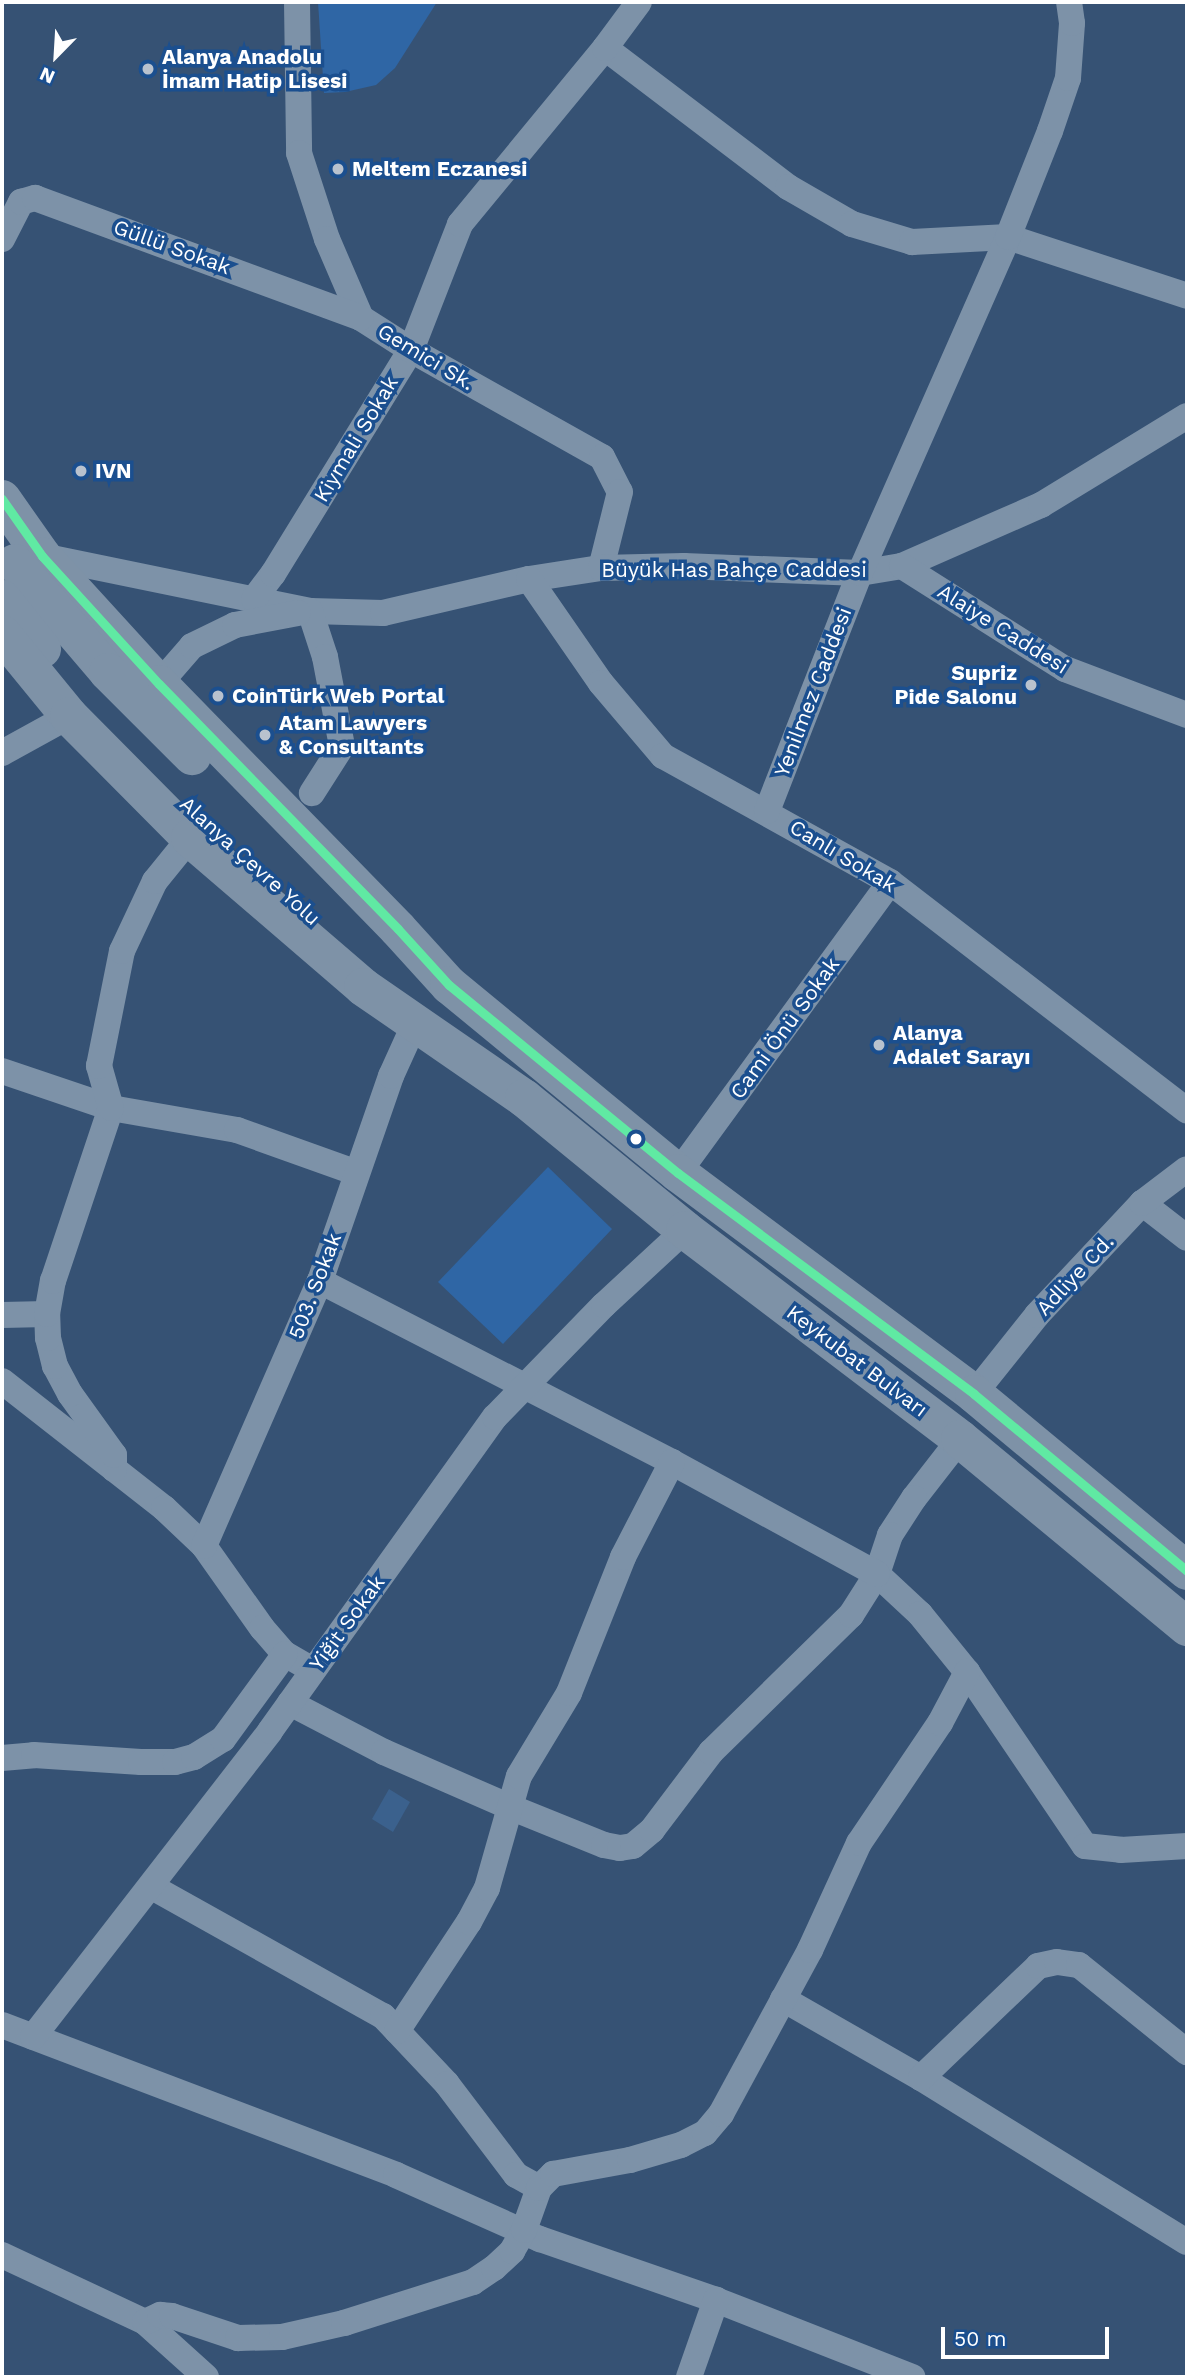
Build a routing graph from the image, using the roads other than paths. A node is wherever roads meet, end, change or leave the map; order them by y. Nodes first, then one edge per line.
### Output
1 (297, 2) edge
2 (638, 2) edge
3 (1069, 2) edge
4 (605, 48) junction
5 (1008, 237) junction
6 (2, 239) edge
7 (1187, 296) edge
8 (361, 317) junction
9 (411, 350) junction
10 (1187, 416) edge
11 (2, 499) edge
12 (2, 545) edge
13 (42, 556) junction
14 (901, 566) junction
15 (601, 568) junction
16 (860, 573) junction
17 (529, 579) junction
18 (2, 599) edge
19 (254, 599) junction
20 (310, 611) junction
21 (2, 634) edge
22 (159, 684) junction
23 (1187, 715) edge
24 (69, 716) junction
25 (2, 753) edge
26 (312, 793) dead end
27 (767, 811) junction
28 (190, 838) junction
29 (890, 882) junction
30 (449, 985) junction
31 (415, 1023) junction
32 (2, 1071) edge
33 (524, 1098) junction
34 (111, 1108) junction
35 (1187, 1111) edge
36 (1187, 1169) edge
37 (357, 1173) junction
38 (678, 1173) junction
39 (1142, 1203) junction
40 (685, 1230) junction
41 (1187, 1238) edge
42 (320, 1281) junction
43 (47, 1314) junction
44 (2, 1315) edge
45 (2, 1381) edge
46 (524, 1386) junction
47 (974, 1394) junction
48 (960, 1439) junction
49 (672, 1462) junction
50 (114, 1469) junction
51 (204, 1546) junction
52 (1187, 1571) edge
53 (877, 1574) junction
54 (1187, 1627) edge
55 (285, 1654) junction
56 (313, 1670) junction
57 (967, 1672) junction
58 (290, 1703) junction
59 (2, 1758) edge
60 (510, 1807) junction
61 (1187, 1846) edge
62 (152, 1886) junction
63 (783, 1999) junction
64 (2, 2025) edge
65 (397, 2031) junction
66 (33, 2037) junction
67 (1187, 2052) edge
68 (921, 2078) junction
69 (539, 2188) junction
70 (524, 2231) junction
71 (1187, 2242) edge
72 (2, 2256) edge
73 (716, 2300) junction
74 (145, 2322) junction
75 (206, 2377) edge
76 (689, 2377) edge
77 (912, 2377) edge

1 - 8 street, Gemici Sk.
2 - 4 street, Kiymali Sokak
3 - 5 street, Yenilmez Caddesi
4 - 5 street
4 - 9 street, Kiymali Sokak
5 - 7 street
5 - 16 street, Yenilmez Caddesi
6 - 8 street, Güllü Sokak
8 - 9 street, Gemici Sk.
9 - 15 street, Gemici Sk.
9 - 19 street, Kiymali Sokak
10 - 14 street, Büyük Has Bahçe Caddesi
11 - 13 highway, Keykubat Bulvarı
12 - 30 highway, Alanya Çevre Yolu
13 - 19 street, Büyük Has Bahçe Caddesi
13 - 22 highway, Keykubat Bulvarı
14 - 16 street, Büyük Has Bahçe Caddesi
14 - 23 street, Alaiye Caddesi
15 - 16 street, Büyük Has Bahçe Caddesi
15 - 17 street, Büyük Has Bahçe Caddesi
16 - 27 street, Yenilmez Caddesi
17 - 20 street, Büyük Has Bahçe Caddesi
17 - 27 street, Canlı Sokak
18 - 33 highway, Alanya Çevre Yolu
19 - 20 street, Büyük Has Bahçe Caddesi
20 - 22 street
20 - 26 street
21 - 24 highway
22 - 30 highway, Keykubat Bulvarı
24 - 25 street
24 - 28 highway
27 - 29 street, Canlı Sokak
28 - 31 highway
28 - 34 street
29 - 35 street, Canlı Sokak
29 - 38 street, Cami Önü Sokak
30 - 38 highway, Keykubat Bulvarı
31 - 33 highway
31 - 37 street, 503. Sokak
32 - 34 street
33 - 40 highway, Keykubat Bulvarı
34 - 37 street
34 - 43 street
36 - 39 street, Adliye Cd.
37 - 42 street, 503. Sokak
38 - 47 highway, Keykubat Bulvarı
39 - 41 street
39 - 47 street, Adliye Cd.
40 - 46 street, Yiğit Sokak
40 - 48 highway, Keykubat Bulvarı
42 - 46 street
42 - 51 street, 503. Sokak
43 - 44 street
43 - 50 street
45 - 50 street
46 - 49 street
46 - 56 street, Yiğit Sokak
47 - 52 highway, Keykubat Bulvarı
48 - 53 street
48 - 54 highway, Keykubat Bulvarı
49 - 53 street
49 - 60 street
50 - 51 street
51 - 55 street
53 - 57 street
53 - 60 street
55 - 56 street
55 - 59 street
56 - 58 street, Yiğit Sokak
57 - 61 street
57 - 63 street
58 - 60 street
58 - 62 street, Yiğit Sokak
60 - 65 street
62 - 65 street
62 - 66 street, Yiğit Sokak
63 - 68 street
63 - 69 street
64 - 66 street
65 - 69 street
66 - 70 street
67 - 68 street
68 - 71 street
69 - 70 street
70 - 73 street
70 - 74 street
72 - 74 street
73 - 76 street
73 - 77 street
74 - 75 street

